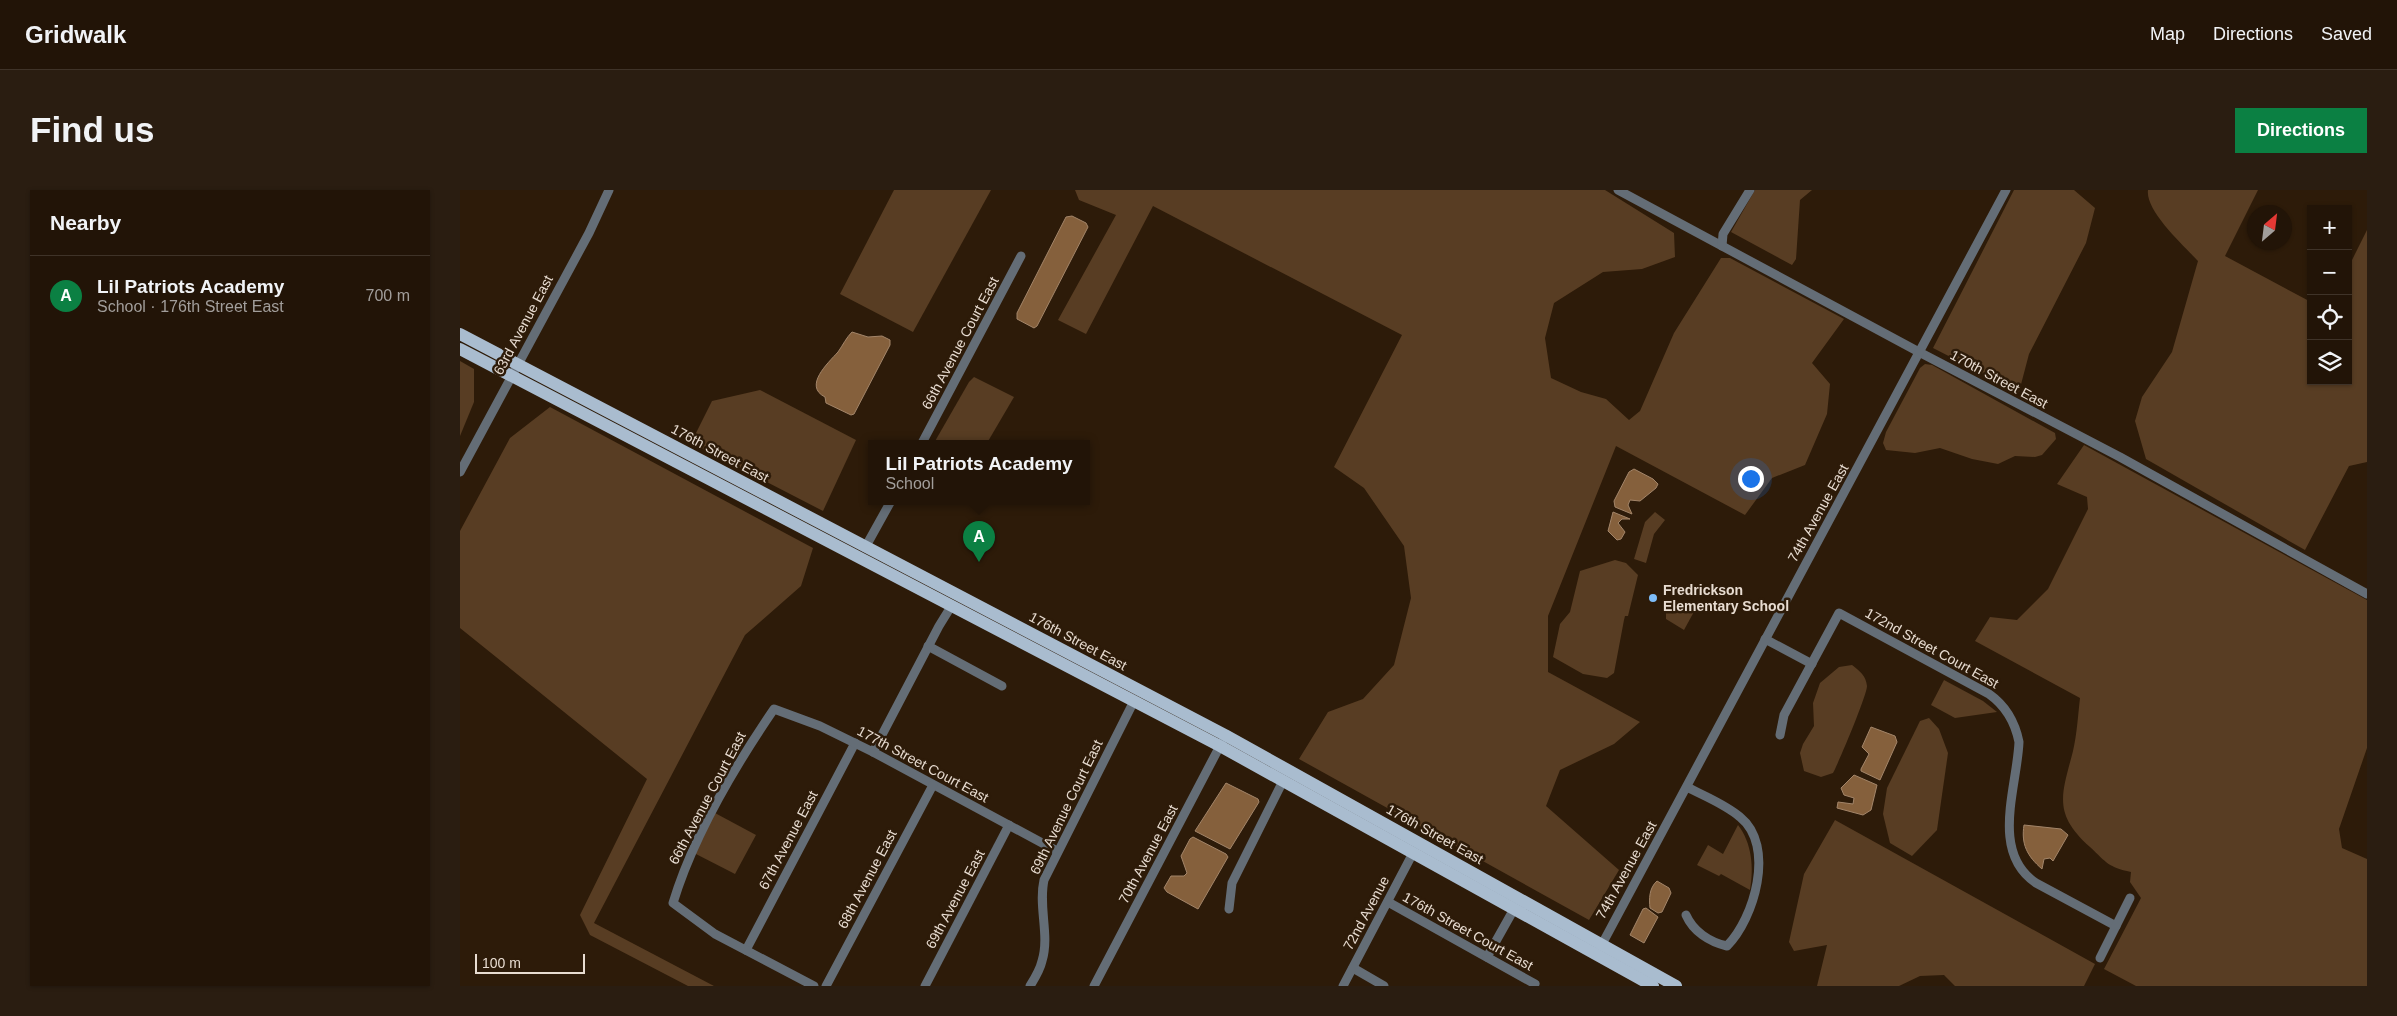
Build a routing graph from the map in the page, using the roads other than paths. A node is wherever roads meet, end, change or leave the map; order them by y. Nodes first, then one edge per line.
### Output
1 (609, 190) edge
2 (1618, 190) edge
3 (1750, 190) edge
4 (2006, 190) edge
5 (1722, 246) junction
6 (1021, 256) dead end
7 (460, 334) edge
8 (460, 349) edge
9 (1919, 352) junction
10 (517, 364) junction
11 (511, 376) junction
12 (924, 440) edge
13 (460, 472) edge
14 (889, 505) edge
15 (774, 513) junction
16 (821, 523) junction
17 (866, 546) junction
18 (2367, 594) edge
19 (952, 606) junction
20 (1765, 639) junction
21 (928, 646) junction
22 (1812, 664) junction
23 (1002, 686) dead end
24 (1134, 701) junction
25 (774, 709) joint
26 (1780, 734) dead end
27 (1222, 741) junction
28 (855, 743) junction
29 (873, 752) junction
30 (1283, 781) junction
31 (932, 785) junction
32 (1687, 787) junction
33 (1009, 825) junction
34 (1057, 851) junction
35 (1413, 853) junction
36 (2130, 898) dead end
37 (1388, 902) junction
38 (1229, 909) dead end
39 (1514, 909) junction
40 (1686, 914) dead end
41 (2116, 926) junction
42 (1599, 949) junction
43 (746, 950) junction
44 (1487, 957) junction
45 (2100, 958) dead end
46 (1353, 968) junction
47 (1535, 985) edge
48 (814, 986) edge
49 (826, 986) edge
50 (925, 986) edge
51 (1030, 986) edge
52 (1094, 986) edge
53 (1343, 986) edge
54 (1384, 986) edge
55 (1653, 986) edge
56 (1676, 986) edge

1 - 10 street, 63rd Avenue East
2 - 5 street, 170th Street East
3 - 5 street
4 - 9 street, 74th Avenue East
5 - 9 street, 170th Street East
6 - 12 street, 66th Avenue Court East
7 - 10 main road, 176th Street East
8 - 11 main road, 176th Street East
9 - 18 street, 170th Street East
9 - 20 street, 74th Avenue East
10 - 11 street, 63rd Avenue East
10 - 16 main road, 176th Street East
11 - 13 street, 63rd Avenue East
11 - 15 main road, 176th Street East
14 - 17 street
15 - 16 main road
15 - 19 main road, 176th Street East
16 - 17 main road, 176th Street East
17 - 27 main road, 176th Street East
19 - 21 street
19 - 24 main road, 176th Street East
20 - 22 street
20 - 32 street, 74th Avenue East
21 - 23 street
21 - 29 street
22 - 26 street
22 - 41 street, 172nd Street Court East
24 - 27 main road, 176th Street East
24 - 34 street, 69th Avenue Court East
25 - 28 street, 177th Street Court East
25 - 43 street, 66th Avenue Court East
27 - 30 main road, 176th Street East
27 - 42 main road, 176th Street East
27 - 52 street, 70th Avenue East
28 - 29 street, 177th Street Court East
28 - 43 street, 67th Avenue East
29 - 31 street, 177th Street Court East
30 - 35 main road, 176th Street East
30 - 38 street
31 - 33 street, 177th Street Court East
31 - 49 street, 68th Avenue East
32 - 40 street
32 - 42 street, 74th Avenue East
33 - 34 street, 177th Street Court East
33 - 50 street, 69th Avenue East
34 - 51 street, 69th Avenue Court East
35 - 37 street, 72nd Avenue
35 - 39 main road, 176th Street East
36 - 41 street
37 - 44 street, 176th Street Court East
37 - 46 street, 72nd Avenue
39 - 42 main road, 176th Street East
39 - 44 street
41 - 45 street
42 - 55 main road, 176th Street East
42 - 56 main road, 176th Street East
43 - 48 street
44 - 47 street, 176th Street Court East
46 - 53 street, 72nd Avenue
46 - 54 street

